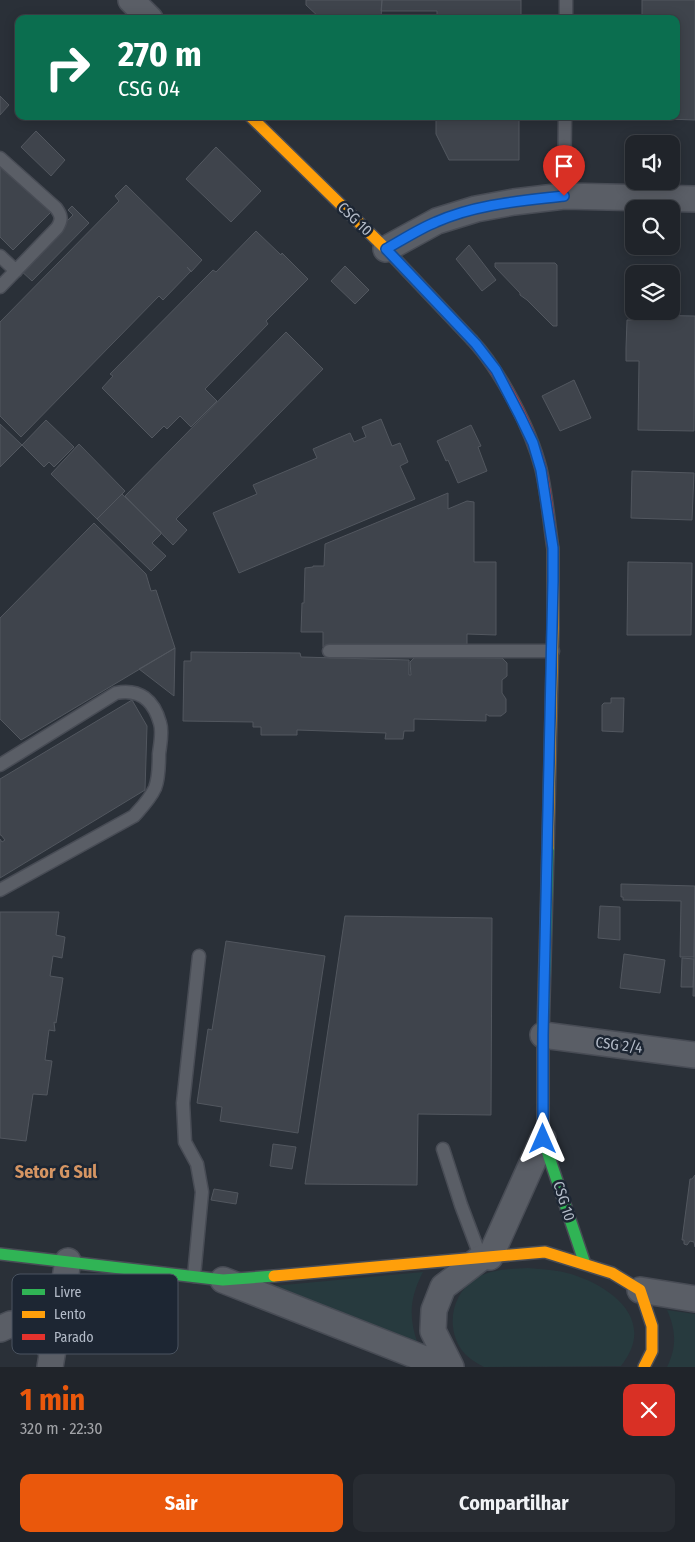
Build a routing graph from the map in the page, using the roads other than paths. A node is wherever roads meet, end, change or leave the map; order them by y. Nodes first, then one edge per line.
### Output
1 (131, 0) edge
2 (566, 0) edge
3 (146, 15) edge
4 (566, 15) edge
5 (254, 120) edge
6 (565, 120) edge
7 (0, 158) edge
8 (564, 196) junction
9 (695, 199) edge
10 (386, 249) junction
11 (0, 256) edge
12 (16, 271) junction
13 (0, 288) edge
14 (329, 651) dead end
15 (553, 651) junction
16 (0, 765) edge
17 (0, 890) edge
18 (199, 956) dead end
19 (543, 1035) junction
20 (695, 1055) edge
21 (543, 1139) junction
22 (444, 1149) dead end
23 (0, 1254) edge
24 (486, 1258) junction
25 (68, 1261) junction
26 (584, 1264) junction
27 (106, 1266) junction
28 (66, 1274) edge
29 (94, 1274) edge
30 (176, 1274) edge
31 (178, 1274) edge
32 (194, 1276) junction
33 (222, 1280) junction
34 (640, 1290) junction
35 (695, 1299) edge
36 (12, 1324) edge
37 (0, 1328) edge
38 (445, 1367) edge
39 (451, 1367) edge
40 (644, 1367) edge

1 - 3 street
2 - 4 lane
5 - 10 street, CSG 10
6 - 8 lane
7 - 12 lane
8 - 9 street
8 - 10 street
10 - 15 street, CSG 10
11 - 12 lane
12 - 13 lane
14 - 15 lane
15 - 19 street, CSG 10
16 - 17 lane
18 - 32 lane
19 - 20 street, CSG 2/4
19 - 21 street, CSG 10
21 - 24 street, CSG 10
21 - 26 street, CSG 10
22 - 24 lane
23 - 25 street
24 - 26 street
24 - 33 street
24 - 39 street
25 - 27 street
25 - 28 street
26 - 34 street
27 - 29 street
27 - 30 street
31 - 32 street
32 - 33 street
33 - 38 street
34 - 35 street
34 - 40 street
36 - 37 street

